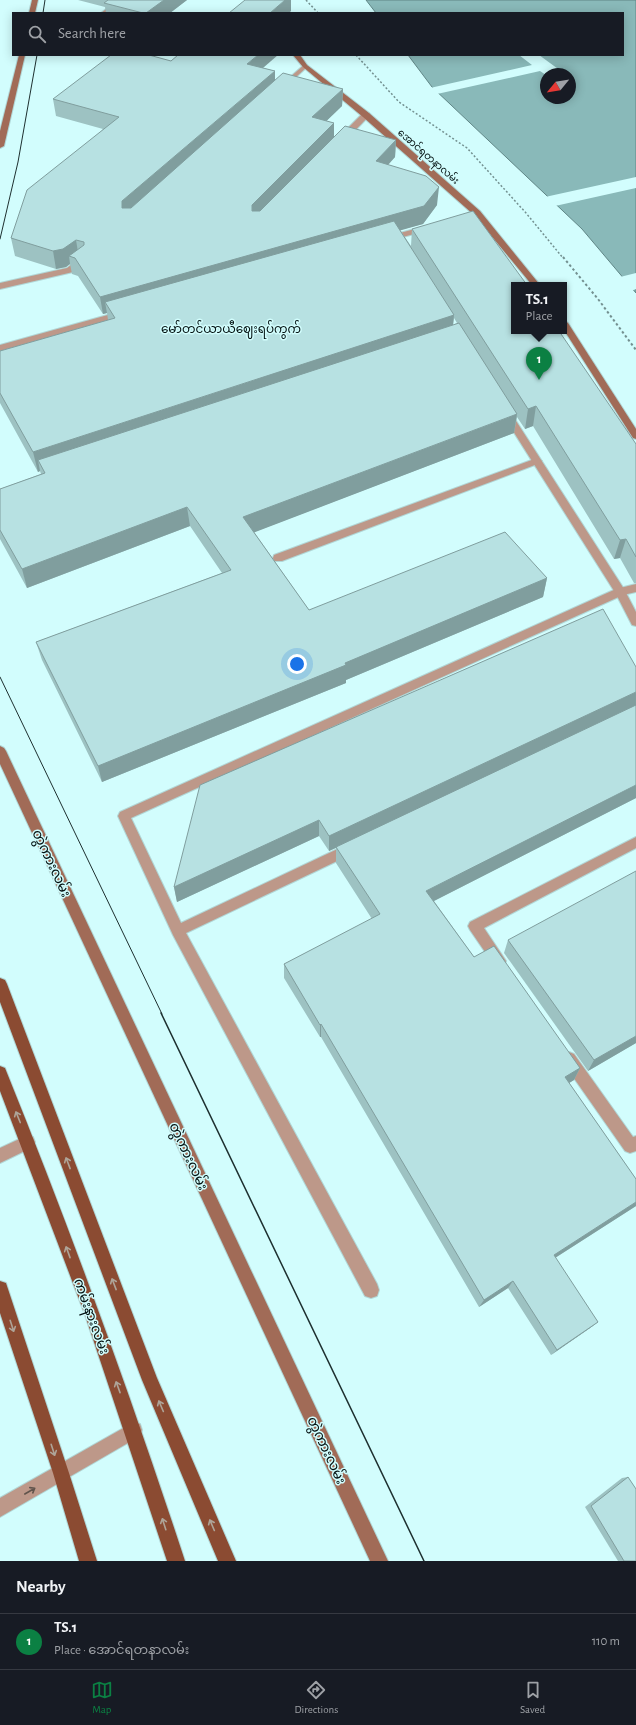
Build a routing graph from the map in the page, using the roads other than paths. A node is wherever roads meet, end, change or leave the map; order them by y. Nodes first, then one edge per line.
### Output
1 (35, 0) edge
2 (122, 0) edge
3 (32, 12) edge
4 (105, 12) edge
5 (22, 56) edge
6 (297, 56) edge
7 (305, 66) junction
8 (275, 92) edge
9 (366, 115) junction
10 (339, 142) edge
11 (0, 146) edge
12 (433, 226) edge
13 (381, 241) edge
14 (82, 261) edge
15 (533, 282) edge
16 (0, 286) edge
17 (130, 311) edge
18 (567, 328) edge
19 (0, 348) edge
20 (500, 402) edge
21 (636, 436) edge
22 (537, 461) junction
23 (278, 558) dead end
24 (636, 588) edge
25 (620, 592) junction
26 (636, 622) edge
27 (0, 751) edge
28 (364, 842) edge
29 (636, 842) edge
30 (178, 931) junction
31 (507, 971) edge
32 (0, 984) edge
33 (561, 1049) edge
34 (0, 1073) edge
35 (28, 1142) junction
36 (636, 1143) edge
37 (0, 1156) edge
38 (0, 1289) edge
39 (371, 1290) dead end
40 (134, 1430) junction
41 (61, 1473) junction
42 (0, 1508) edge
43 (88, 1561) edge
44 (176, 1561) edge
45 (227, 1561) edge
46 (379, 1561) edge

1 - 3 main road
2 - 4 street
5 - 11 main road
6 - 7 main road, အောင်ရတနာလမ်း
7 - 8 street
7 - 9 main road, အောင်ရတနာလမ်း
9 - 10 street
9 - 15 main road, အောင်ရတနာလမ်း
12 - 13 street
14 - 16 street
17 - 19 street
18 - 21 main road
20 - 22 street
22 - 23 street
22 - 25 street
24 - 25 street
25 - 26 street
25 - 30 street
27 - 46 main road, တွဲကားလမ်း
28 - 30 street
29 - 31 street
30 - 39 street
45 -> 32 main road
33 - 36 street
35 -> 34 main road, ကမ်းနားလမ်း
35 - 37 street
40 -> 35 main road, ကမ်းနားလမ်း
38 -> 41 main road
40 - 41 street
44 -> 40 main road, ကမ်းနားလမ်း
42 -> 41 street
41 - 43 main road

